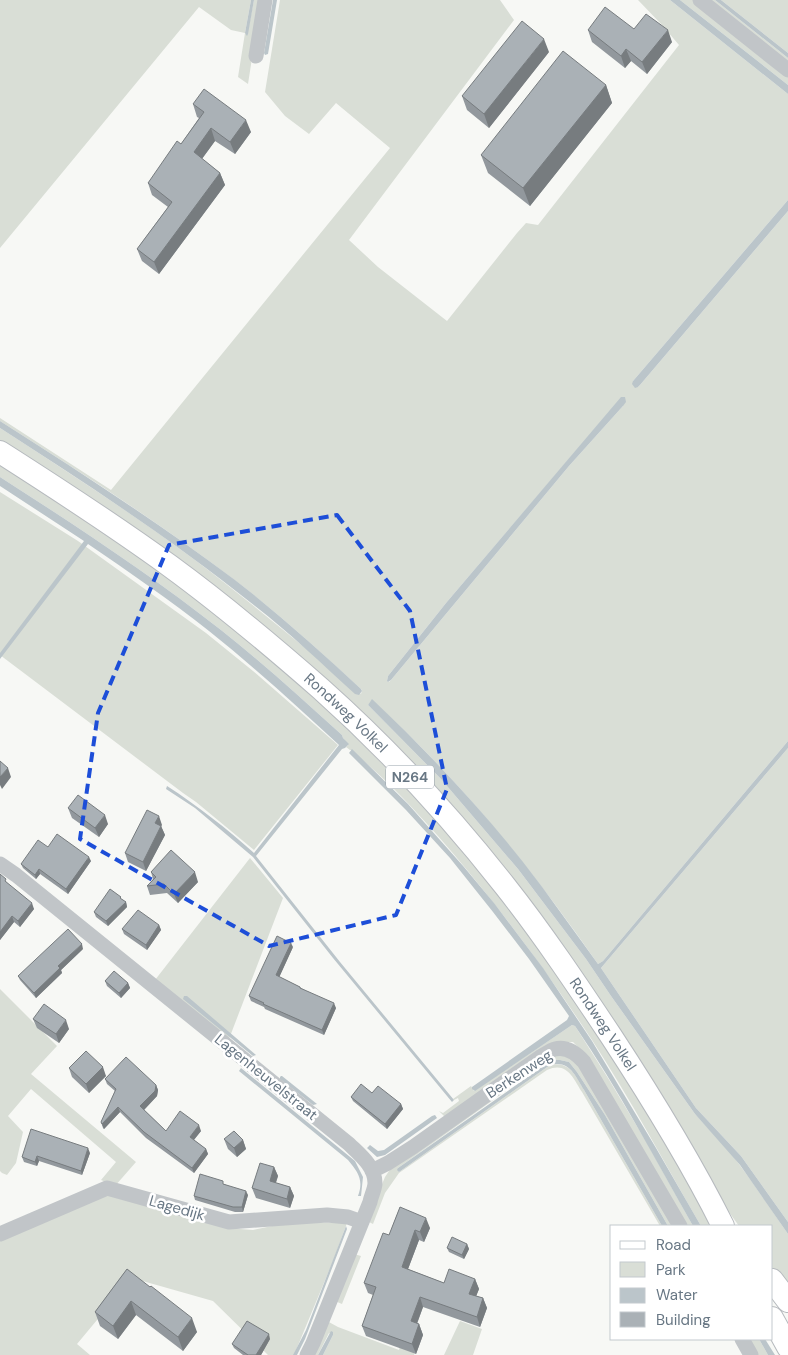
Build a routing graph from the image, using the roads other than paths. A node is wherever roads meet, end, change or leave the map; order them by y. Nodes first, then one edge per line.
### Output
1 (265, 0) edge
2 (700, 0) edge
3 (256, 56) dead end
4 (788, 70) edge
5 (0, 452) edge
6 (0, 864) edge
7 (372, 1171) junction
8 (712, 1203) junction
9 (362, 1222) junction
10 (679, 1225) edge
11 (723, 1225) edge
12 (729, 1225) edge
13 (0, 1234) edge
14 (773, 1281) edge
15 (788, 1301) edge
16 (773, 1320) edge
17 (743, 1340) edge
18 (788, 1347) edge
19 (307, 1355) edge
20 (751, 1355) edge

1 - 3 street
2 - 4 street
5 - 8 main road, Rondweg Volkel / N264
6 - 7 street, Lagenheuvelstraat
7 - 9 street
7 - 10 street, Berkenweg
8 - 11 main road, Rondweg Volkel / N264
8 - 12 main road, Rondweg Volkel / N264
9 - 13 street, Lagedijk
9 - 19 street
14 - 15 main road
16 - 18 main road
17 - 20 street

